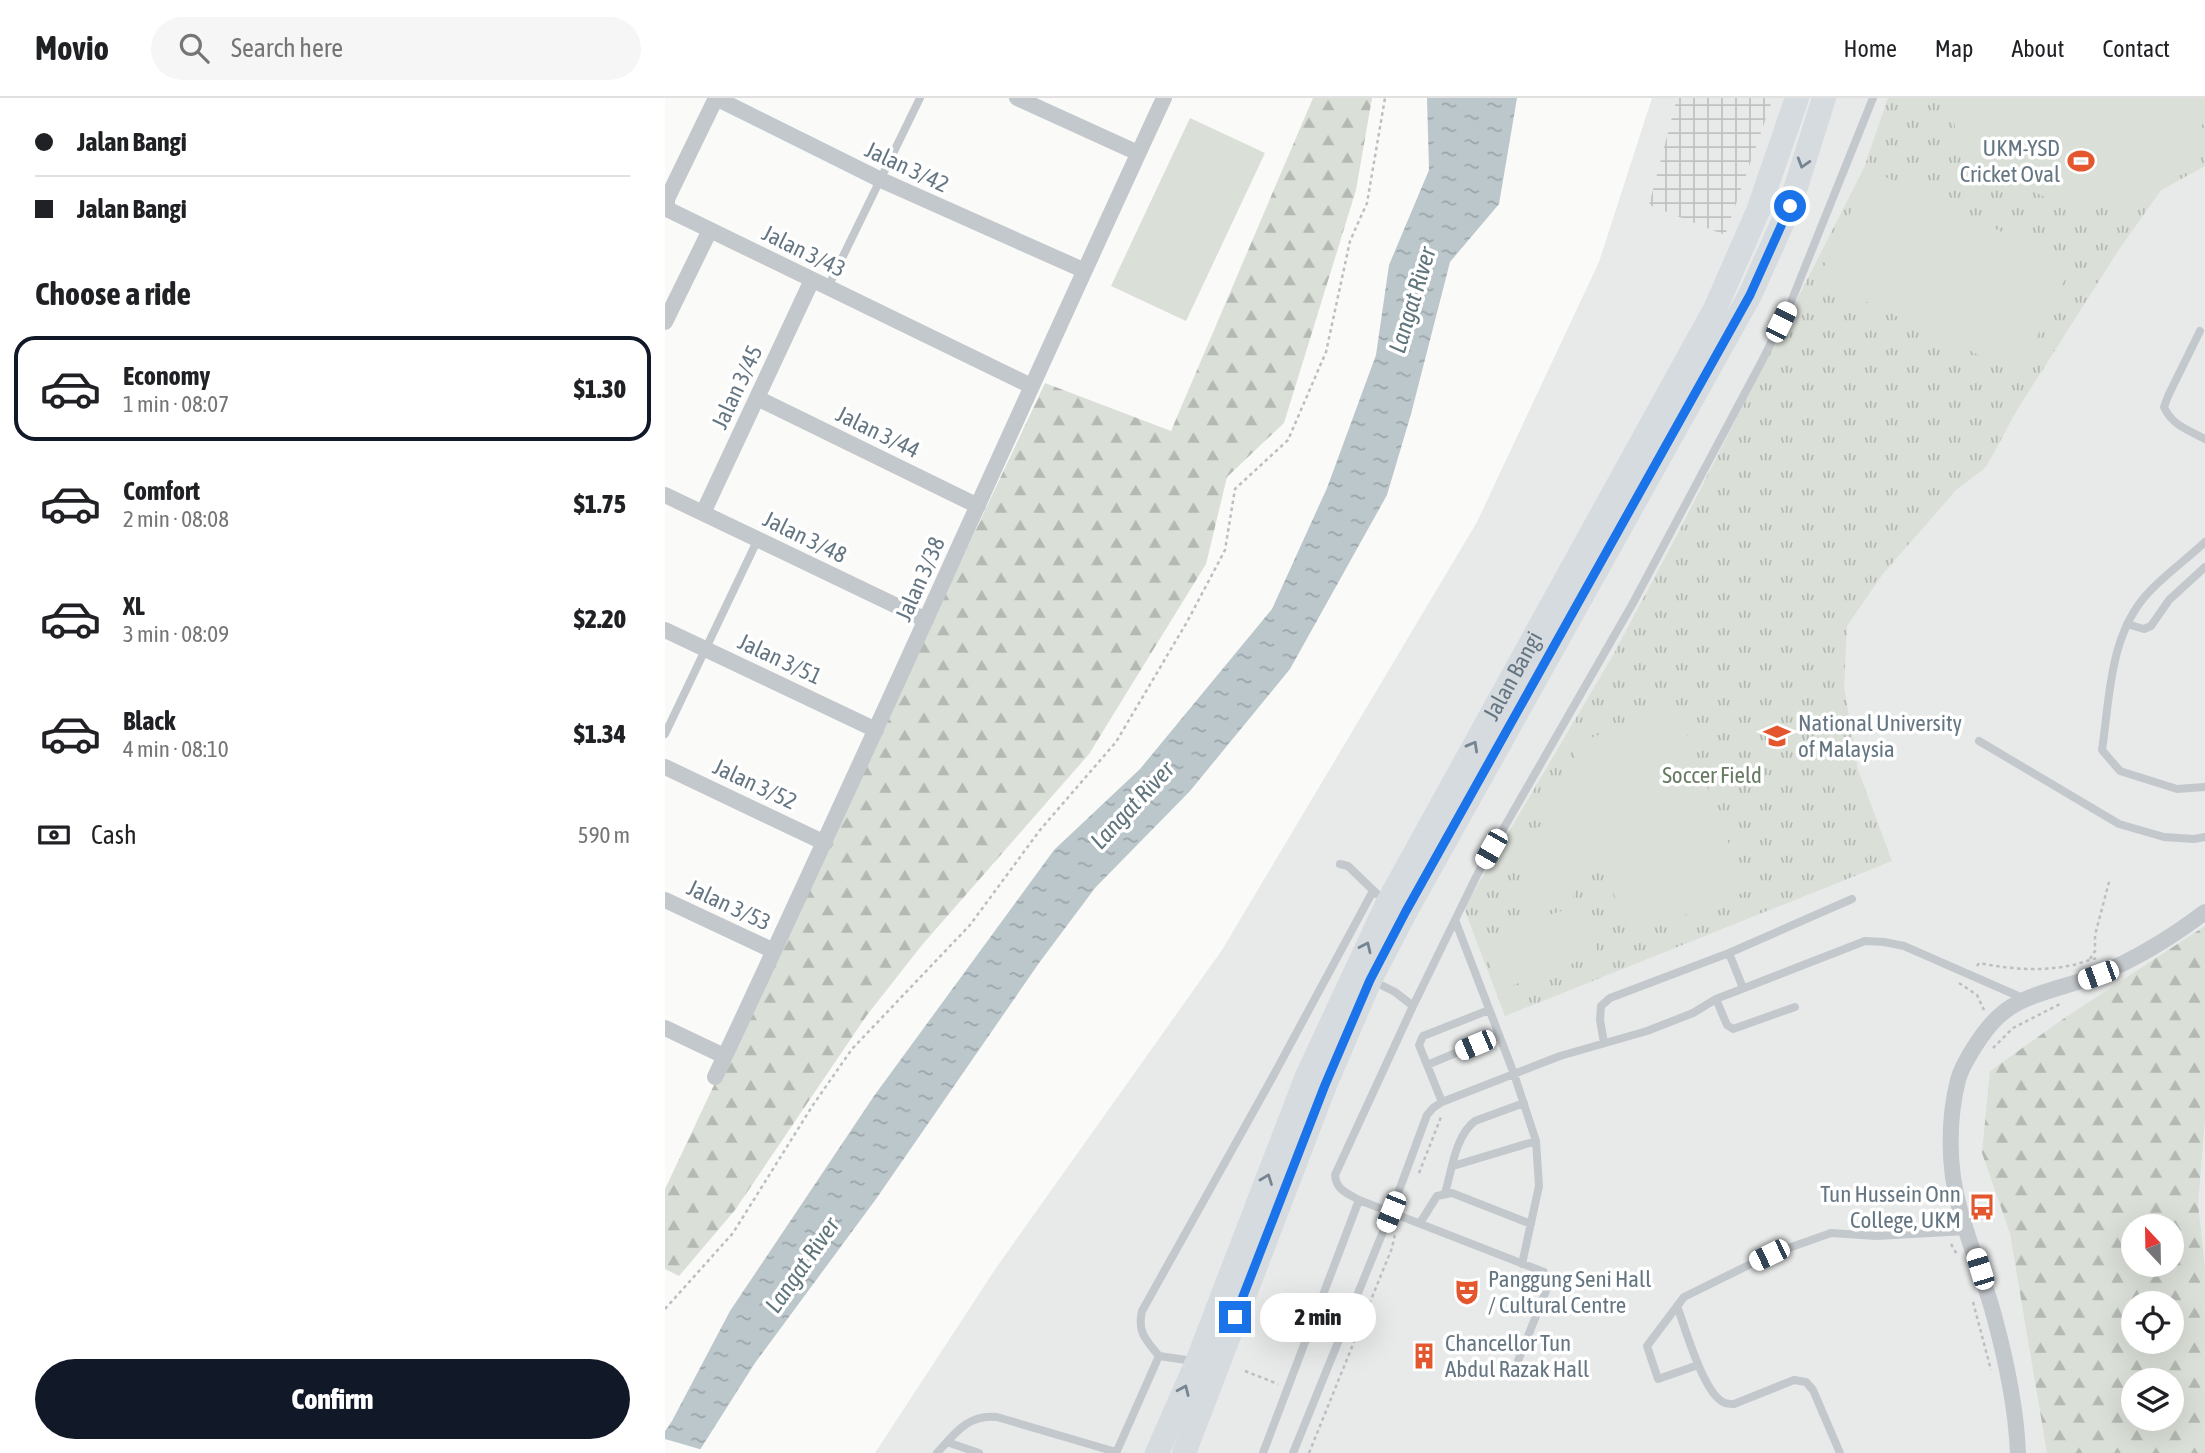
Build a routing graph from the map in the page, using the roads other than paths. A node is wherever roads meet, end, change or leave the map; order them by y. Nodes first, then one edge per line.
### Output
1 (716, 98) edge
2 (921, 98) edge
3 (1017, 98) edge
4 (1164, 98) edge
5 (1797, 98) edge
6 (1824, 98) edge
7 (1873, 98) edge
8 (1139, 153) junction
9 (881, 180) junction
10 (710, 230) junction
11 (1083, 270) junction
12 (812, 280) junction
13 (828, 287) junction
14 (665, 322) edge
15 (2200, 331) dead end
16 (1031, 386) junction
17 (757, 398) junction
18 (2205, 439) edge
19 (665, 495) edge
20 (978, 506) junction
21 (703, 513) junction
22 (758, 539) junction
23 (2205, 542) edge
24 (2205, 568) edge
25 (926, 620) junction
26 (2127, 624) junction
27 (665, 630) edge
28 (706, 649) junction
29 (876, 730) junction
30 (665, 734) edge
31 (1979, 741) dead end
32 (665, 767) edge
33 (2205, 787) edge
34 (2205, 837) edge
35 (825, 842) junction
36 (1340, 864) dead end
37 (1380, 896) junction
38 (1853, 899) dead end
39 (665, 900) edge
40 (2205, 912) edge
41 (1455, 920) junction
42 (774, 951) junction
43 (1729, 953) junction
44 (1370, 980) junction
45 (1744, 988) junction
46 (1716, 999) junction
47 (2026, 999) junction
48 (1413, 1006) junction
49 (1795, 1007) dead end
50 (1489, 1010) junction
51 (665, 1028) edge
52 (1499, 1035) junction
53 (1604, 1043) junction
54 (724, 1056) junction
55 (1427, 1065) junction
56 (1514, 1074) junction
57 (715, 1077) dead end
58 (1442, 1102) junction
59 (1524, 1103) junction
60 (1536, 1141) junction
61 (1453, 1166) junction
62 (1445, 1193) junction
63 (1359, 1200) junction
64 (1391, 1212) junction
65 (1420, 1223) junction
66 (1531, 1224) junction
67 (1967, 1231) junction
68 (1522, 1264) junction
69 (1677, 1306) junction
70 (1159, 1356) junction
71 (1518, 1361) dead end
72 (1197, 1362) junction
73 (1698, 1365) junction
74 (947, 1442) junction
75 (1116, 1452) edge
76 (937, 1453) edge
77 (978, 1453) edge
78 (1157, 1453) edge
79 (1184, 1453) edge
80 (1263, 1453) edge
81 (1293, 1453) edge
82 (1840, 1453) edge
83 (2018, 1453) edge

1 - 9 street, Jalan 3/42
1 - 10 street, Jalan 3/43
2 - 9 lane
3 - 8 street
4 - 8 street, Jalan 3/38
37 -> 5 main road, Jalan Bangi
6 -> 44 main road, Jalan Bangi
7 - 41 lane
8 - 11 street, Jalan 3/38
9 - 11 street, Jalan 3/42
9 - 13 lane
10 - 12 street, Jalan 3/43
10 - 14 street
11 - 16 street, Jalan 3/38
12 - 13 street, Jalan 3/43
12 - 17 street, Jalan 3/45
13 - 16 street, Jalan 3/43
15 - 18 lane
16 - 20 street, Jalan 3/38
17 - 20 street, Jalan 3/44
17 - 21 street, Jalan 3/45
19 - 21 street, Jalan 3/48
20 - 25 street, Jalan 3/38
21 - 22 street, Jalan 3/48
22 - 25 street, Jalan 3/48
22 - 28 lane
23 - 26 lane
24 - 26 lane
25 - 29 street, Jalan 3/38
26 - 33 lane
27 - 28 street, Jalan 3/51
28 - 29 street, Jalan 3/51
28 - 30 lane
29 - 35 street, Jalan 3/38
31 - 34 lane
32 - 35 street, Jalan 3/52
35 - 42 street, Jalan 3/38
36 - 37 lane
37 - 70 lane
72 -> 37 main road, Jalan Bangi
38 - 43 lane
39 - 42 street, Jalan 3/53
40 - 47 street
41 - 48 lane
41 - 50 lane
42 - 54 street, Jalan 3/38
43 - 45 lane
43 - 53 lane
44 - 48 lane
44 - 79 main road, Jalan Bangi
45 - 46 lane
45 - 47 lane
46 - 49 lane
46 - 53 lane
47 - 67 street
48 - 63 lane
50 - 52 lane
50 - 55 lane
51 - 54 street
52 - 55 lane
52 - 56 lane
53 - 56 lane
54 - 57 street, Jalan 3/38
55 - 58 lane
56 - 58 lane
56 - 59 lane
58 - 64 lane
59 - 60 lane
59 - 61 lane
60 - 61 lane
60 - 66 lane
61 - 62 lane
62 - 65 lane
62 - 66 lane
63 - 64 lane
63 - 80 lane
64 - 65 lane
64 - 81 lane
65 - 68 lane
66 - 68 lane
67 - 69 lane
67 - 83 street
68 - 71 lane
69 - 73 lane
69 - 73 lane
70 - 72 lane
70 - 75 lane
78 -> 72 main road, Jalan Bangi
73 - 82 lane
74 - 75 lane
74 - 76 lane
74 - 77 lane

